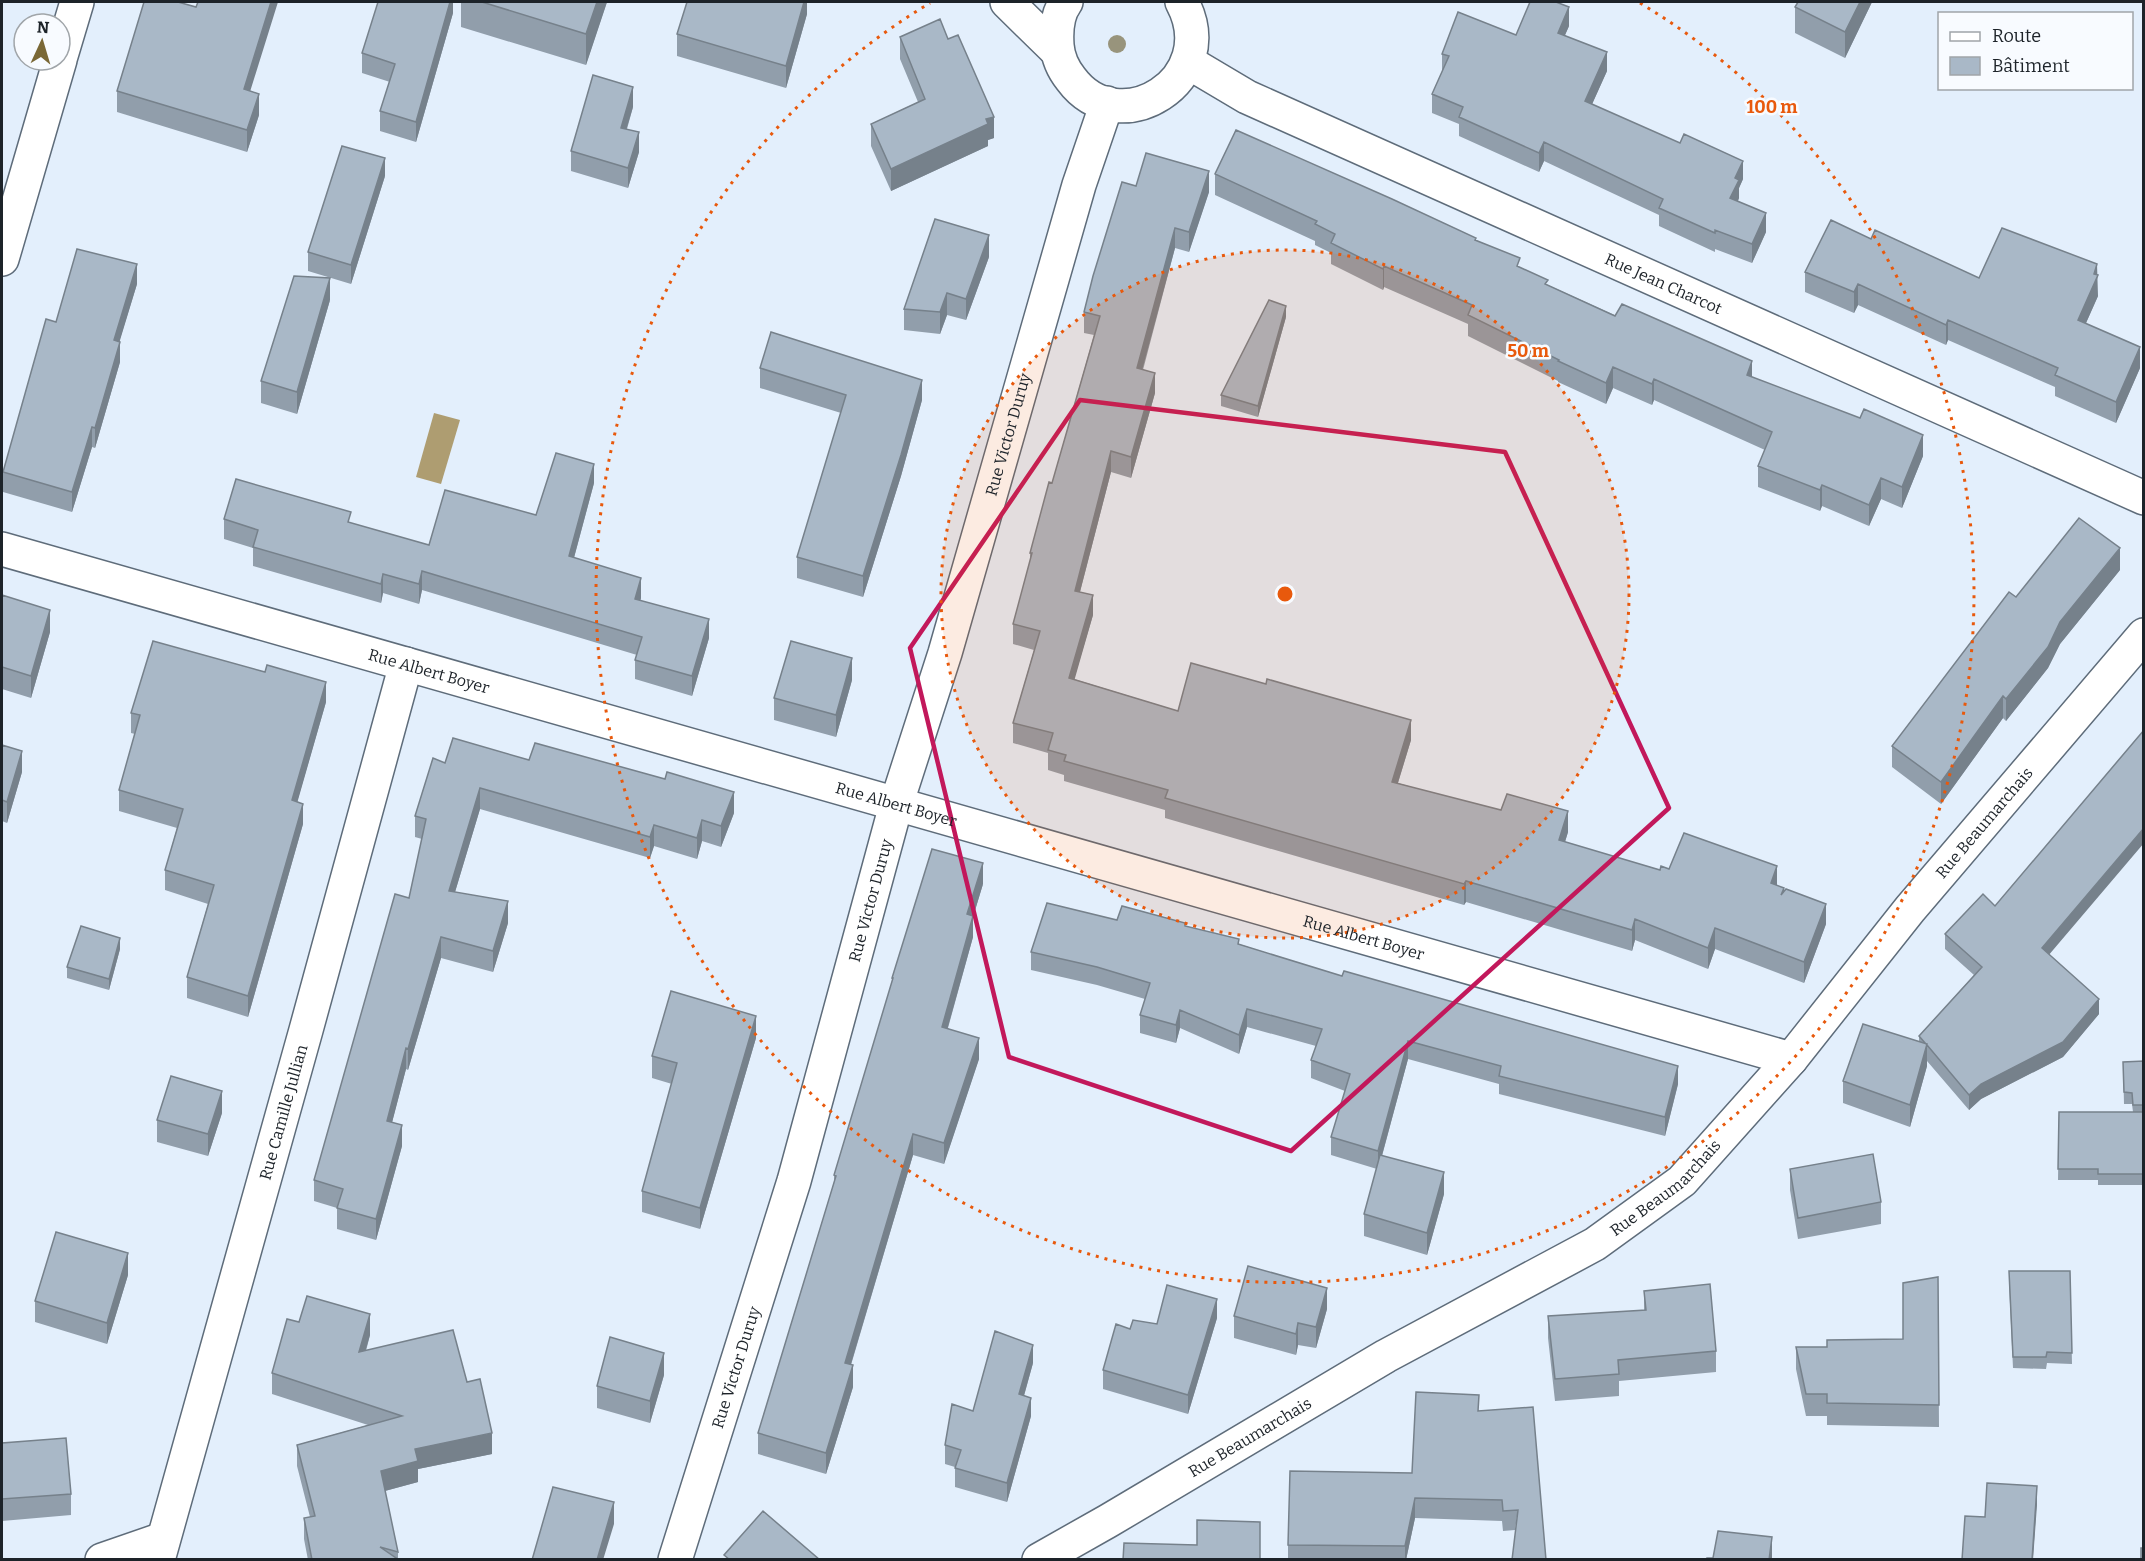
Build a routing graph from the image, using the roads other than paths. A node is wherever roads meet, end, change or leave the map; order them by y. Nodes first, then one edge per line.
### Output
1 (77, 2) edge
2 (1007, 2) edge
3 (1066, 2) edge
4 (1182, 2) edge
5 (72, 19) edge
6 (1058, 51) junction
7 (1188, 62) junction
8 (57, 72) edge
9 (1107, 103) junction
10 (2, 259) edge
11 (2144, 498) edge
12 (2, 549) edge
13 (2144, 635) edge
14 (406, 664) junction
15 (896, 805) junction
16 (1791, 1059) junction
17 (160, 1549) edge
18 (102, 1560) edge
19 (675, 1560) edge
20 (1039, 1560) edge

1 - 5 street
2 - 6 street
3 - 6 street
4 - 7 street
6 - 9 street
7 - 9 street
7 - 11 street, Rue Jean Charcot
8 - 10 street
9 - 15 street, Rue Victor Duruy
12 - 14 street, Rue Albert Boyer
13 - 16 street, Rue Beaumarchais
14 - 15 street, Rue Albert Boyer
14 - 17 street, Rue Camille Jullian
15 - 16 street, Rue Albert Boyer
15 - 19 street, Rue Victor Duruy
16 - 20 street, Rue Beaumarchais
17 - 18 street

